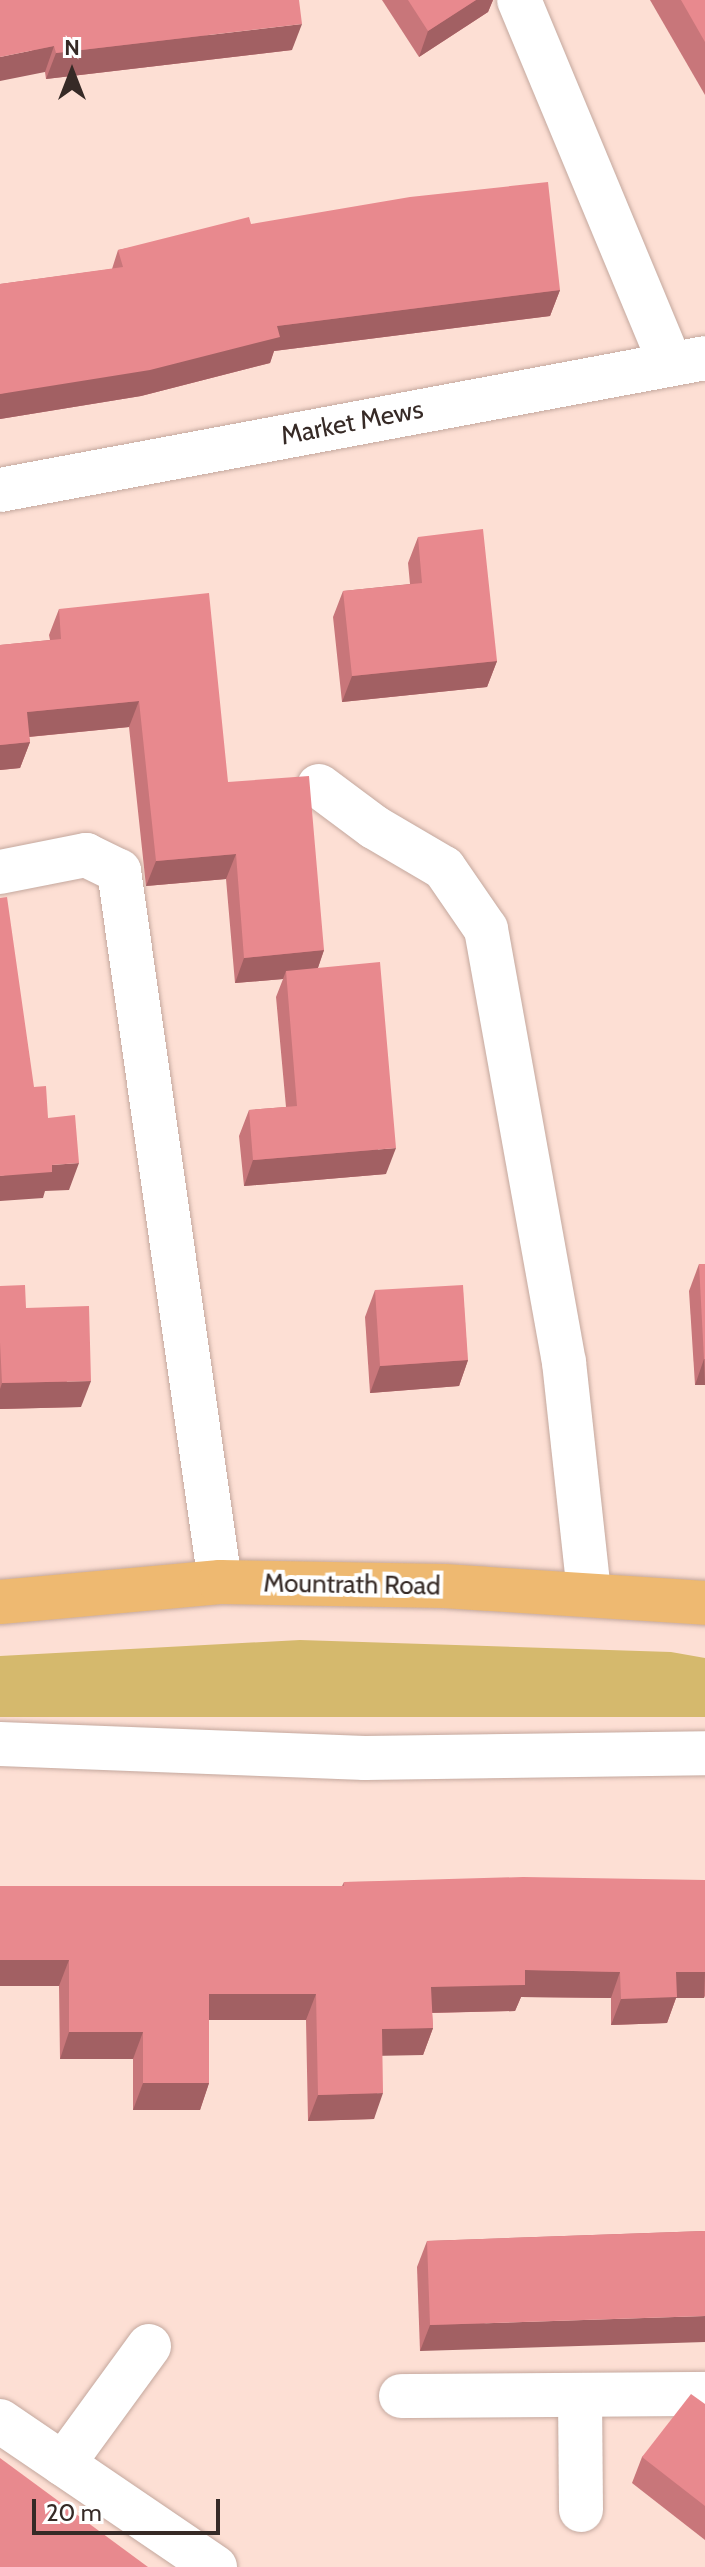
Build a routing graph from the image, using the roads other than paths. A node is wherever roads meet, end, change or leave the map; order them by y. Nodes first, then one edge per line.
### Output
1 (519, 0) edge
2 (688, 360) edge
3 (0, 490) edge
4 (319, 786) dead end
5 (0, 872) edge
6 (220, 1582) junction
7 (589, 1592) junction
8 (0, 1602) edge
9 (705, 1603) edge
10 (0, 1744) edge
11 (705, 1753) edge
12 (149, 2346) dead end
13 (705, 2394) edge
14 (580, 2395) junction
15 (401, 2396) dead end
16 (0, 2421) edge
17 (63, 2464) junction
18 (581, 2510) dead end
19 (215, 2567) edge

1 - 2 street
2 - 3 street, Market Mews
4 - 7 street
5 - 6 street
6 - 7 main road, Mountrath Road
6 - 8 main road, Mountrath Road
7 - 9 main road, Mountrath Road
10 - 11 street
12 - 17 street
13 - 14 street
14 - 15 street
14 - 18 street
16 - 17 street
17 - 19 street

